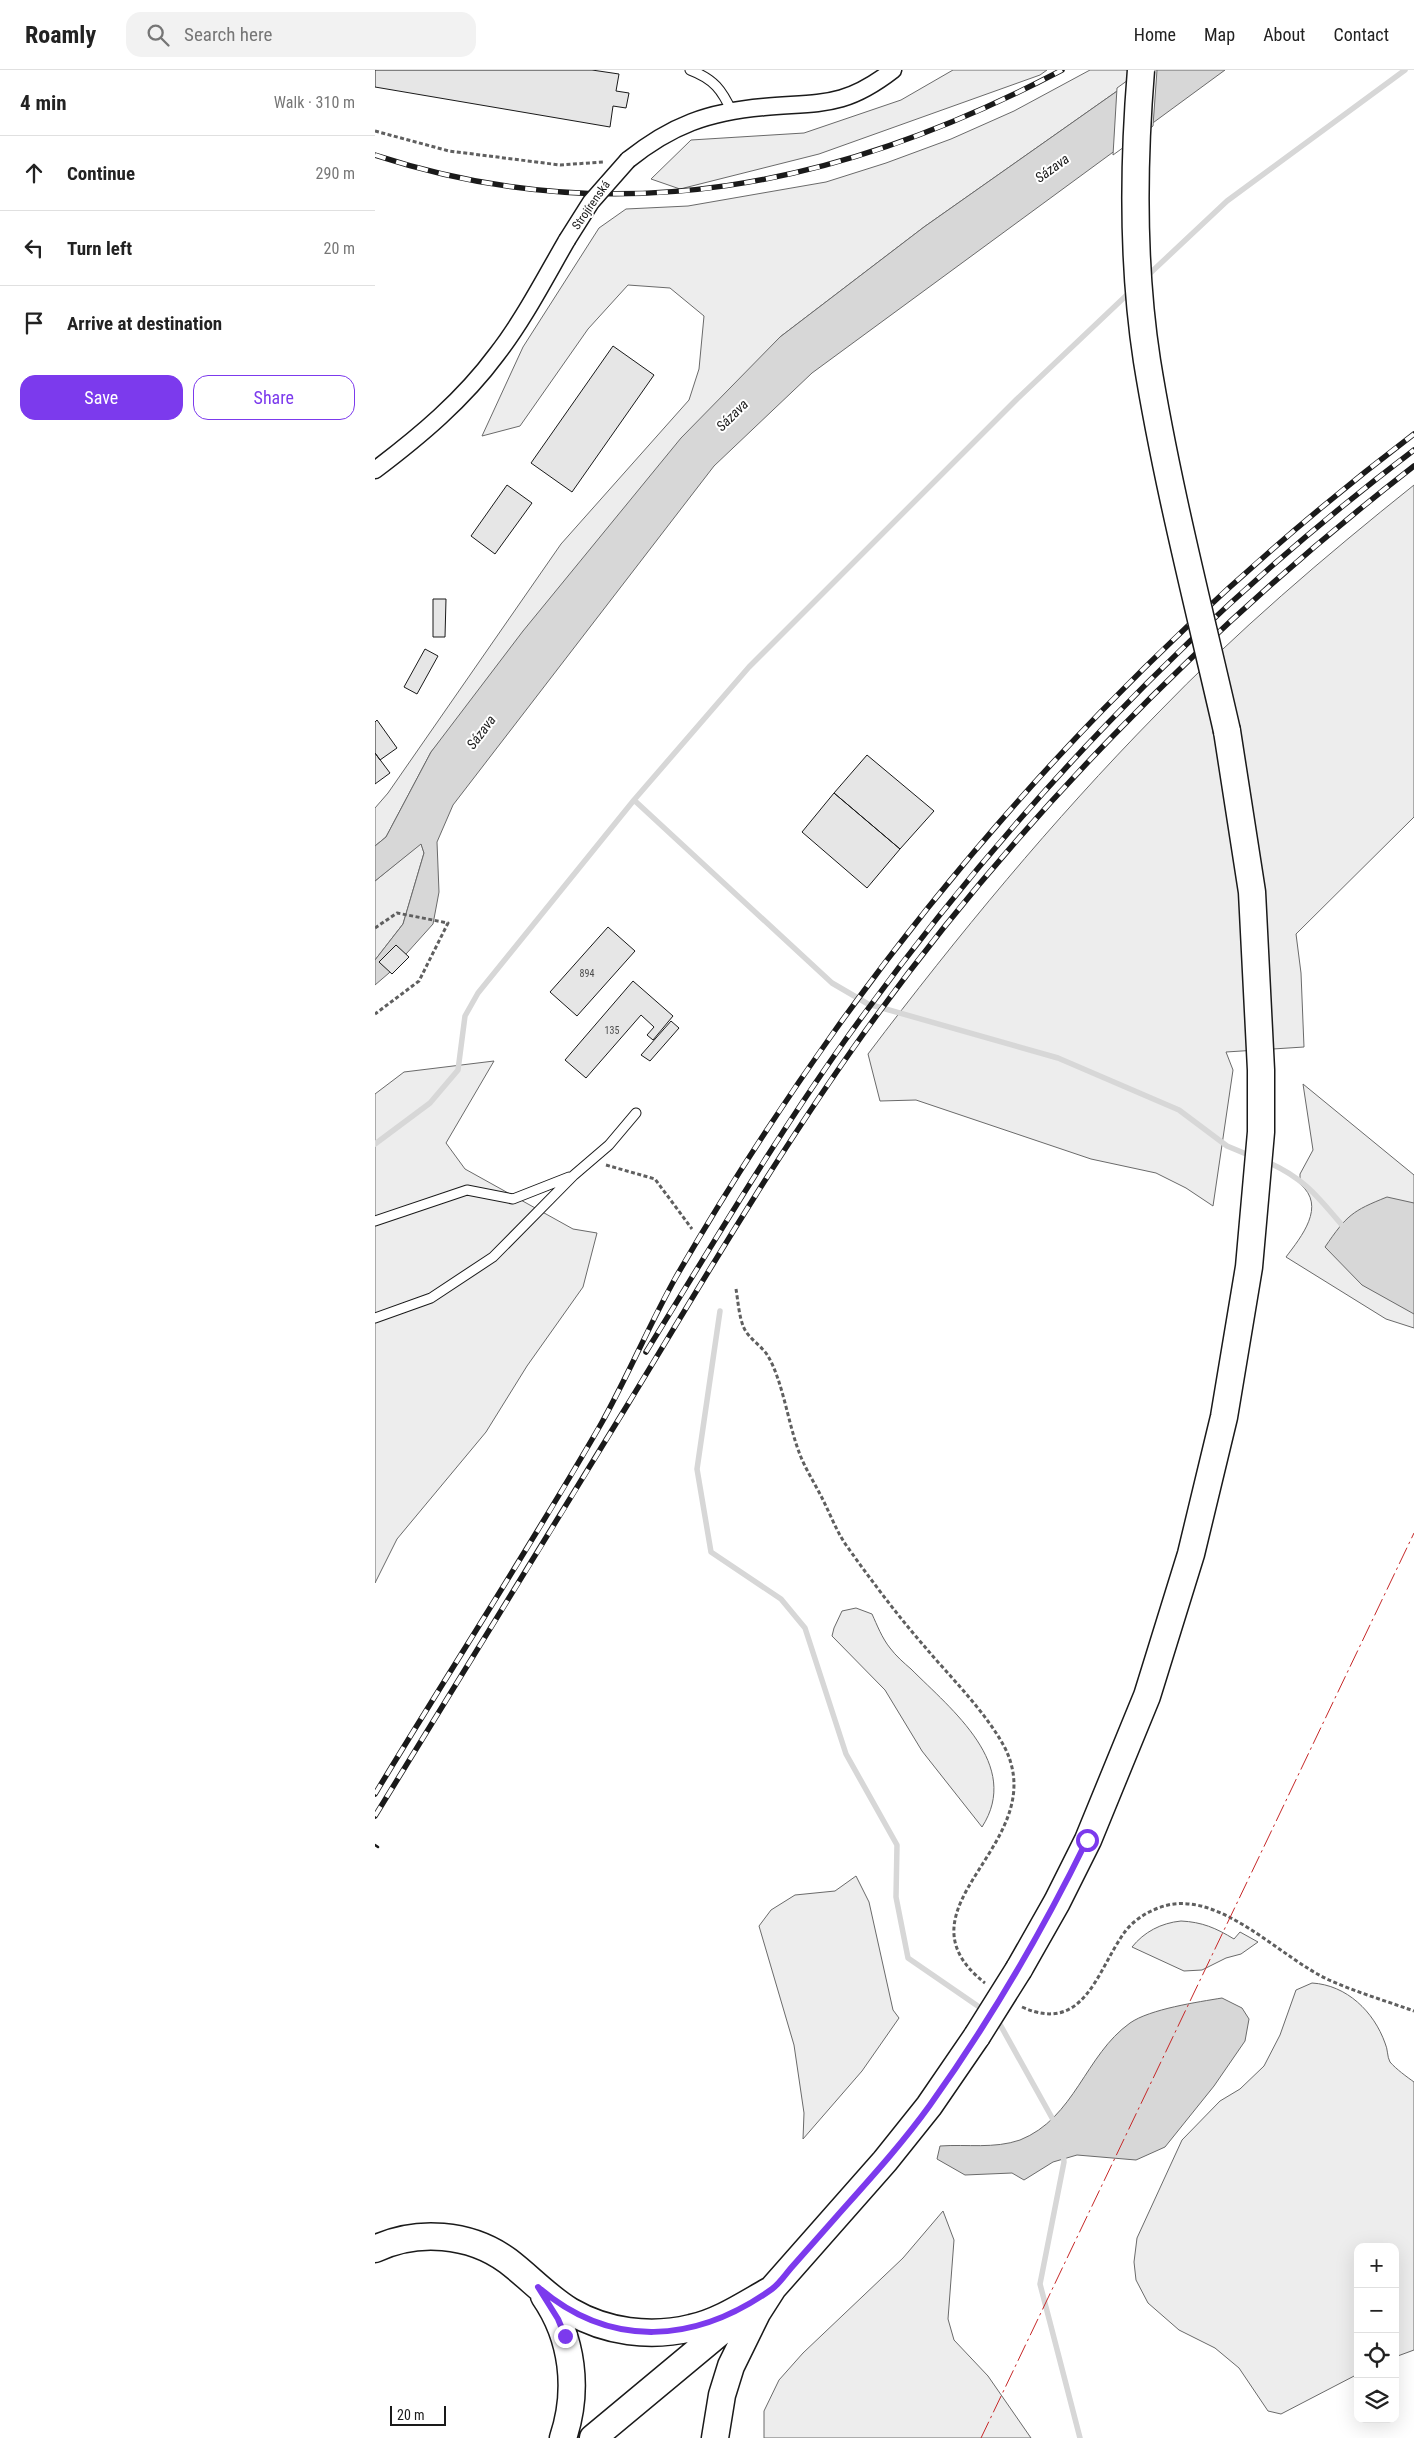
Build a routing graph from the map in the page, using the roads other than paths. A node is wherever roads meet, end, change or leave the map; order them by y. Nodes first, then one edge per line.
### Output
1 (690, 70) edge
2 (893, 70) edge
3 (1141, 70) edge
4 (732, 112) junction
5 (375, 470) edge
6 (635, 1113) dead end
7 (574, 1175) junction
8 (375, 1221) edge
9 (375, 1318) edge
10 (375, 2249) edge
11 (538, 2287) junction
12 (773, 2288) junction
13 (563, 2438) edge
14 (593, 2438) edge
15 (715, 2438) edge

1 - 4 lane
2 - 4 street, Strojírenská
3 - 12 main road, bridge
4 - 5 street, Strojírenská, bridge
6 - 7 lane
7 - 8 lane
7 - 9 lane
10 - 11 main road
11 - 12 main road
11 - 13 main road
12 - 14 main road
12 - 15 main road

